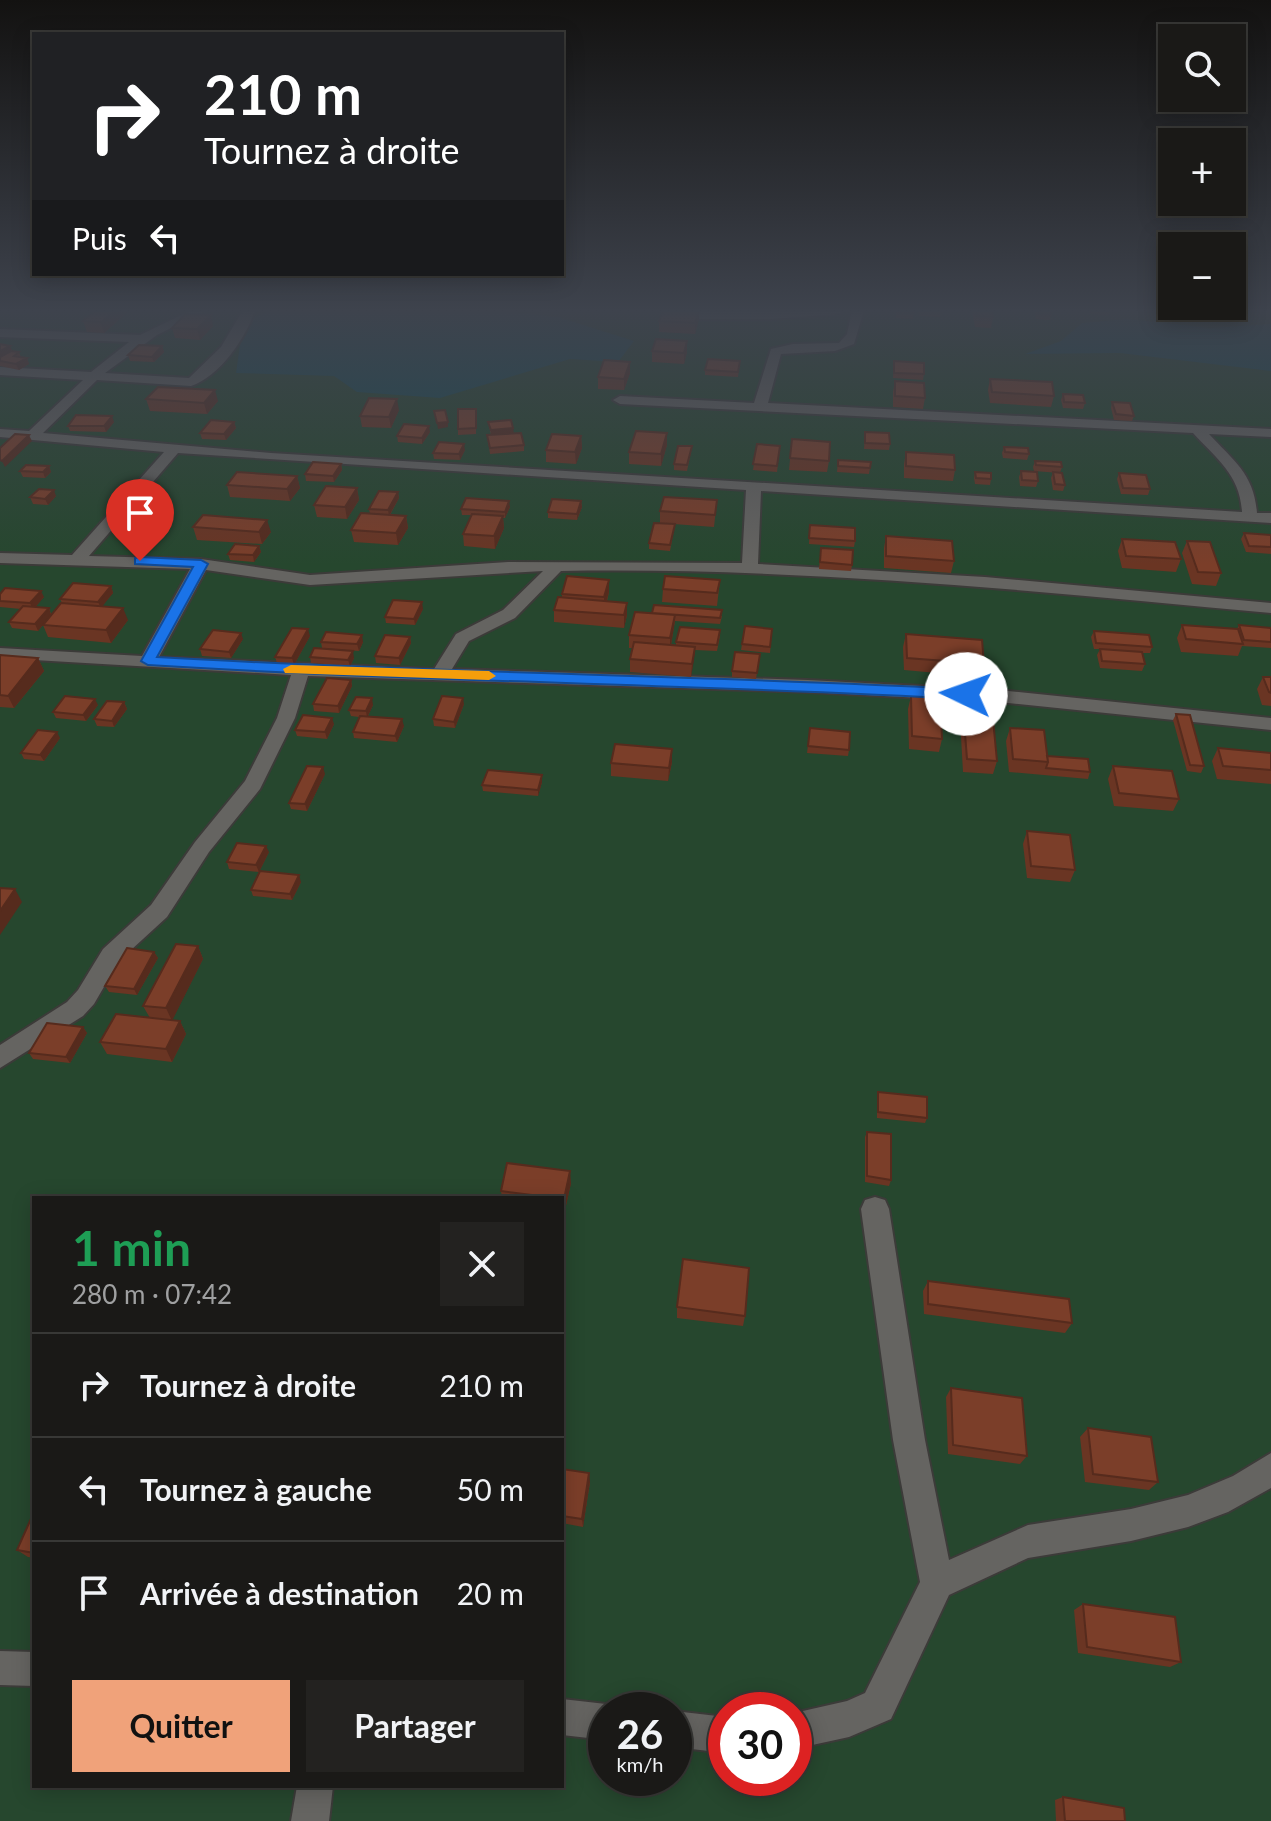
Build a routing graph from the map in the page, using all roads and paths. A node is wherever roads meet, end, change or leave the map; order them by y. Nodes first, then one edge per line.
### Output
1 (74, 395) edge
2 (763, 395) edge
3 (620, 400) dead end
4 (760, 407) junction
5 (1197, 429) junction
6 (0, 433) edge
7 (1271, 433) edge
8 (34, 434) junction
9 (176, 447) junction
10 (754, 488) junction
11 (1250, 517) junction
12 (1271, 518) edge
13 (0, 558) edge
14 (78, 558) junction
15 (201, 564) junction
16 (556, 567) junction
17 (750, 568) junction
18 (1271, 608) edge
19 (0, 653) edge
20 (148, 661) junction
21 (301, 670) junction
22 (440, 674) junction
23 (1271, 724) edge
24 (0, 1058) edge
25 (875, 1209) dead end
26 (1271, 1469) edge
27 (937, 1583) junction
28 (0, 1668) edge
29 (32, 1669) edge
30 (564, 1717) edge
31 (588, 1720) edge
32 (812, 1727) edge
33 (315, 1788) edge
34 (310, 1821) edge

1 - 8 street
2 - 4 street
3 - 4 street
4 - 5 street
5 - 7 street
5 - 11 street
6 - 8 street
8 - 9 street
9 - 10 street
9 - 14 street
10 - 11 street
10 - 17 street
11 - 12 street
13 - 14 street
14 - 15 street
15 - 16 street
15 - 20 street
16 - 17 street
16 - 22 street
17 - 18 street
19 - 20 street
20 - 21 street
21 - 22 street
21 - 24 street
22 - 23 street
25 - 27 street
26 - 27 street
27 - 32 street
28 - 29 street
30 - 31 street
33 - 34 street

